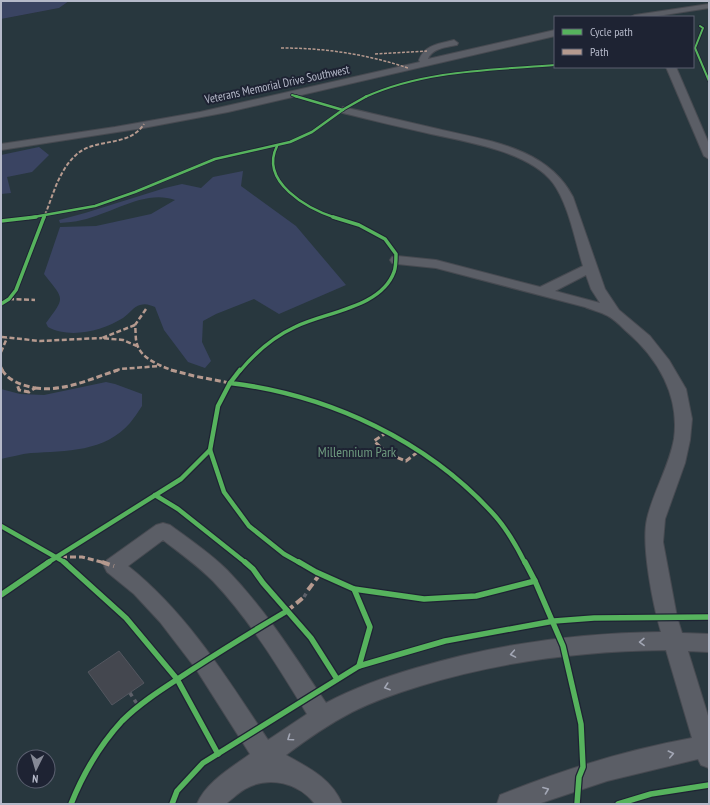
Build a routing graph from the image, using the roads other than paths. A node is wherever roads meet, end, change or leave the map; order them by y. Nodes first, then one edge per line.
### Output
1 (709, 6) edge
2 (644, 16) edge
3 (554, 33) edge
4 (454, 43) dead end
5 (427, 63) junction
6 (671, 68) edge
7 (343, 110) dead end
8 (1, 147) edge
9 (709, 156) edge
10 (397, 260) dead end
11 (590, 268) junction
12 (543, 291) junction
13 (614, 312) junction
14 (674, 641) junction
15 (709, 643) edge
16 (322, 717) junction
17 (708, 750) edge
18 (266, 756) junction
19 (300, 776) junction
20 (231, 782) junction
21 (209, 804) edge
22 (330, 804) edge
23 (509, 804) edge

1 - 2 street
3 - 5 street, Veterans Memorial Drive Southwest
4 - 5 street
5 - 8 street, Veterans Memorial Drive Southwest
6 - 9 street
7 - 11 street
10 - 12 street
11 - 12 street
11 - 13 street
12 - 13 street
13 - 14 street
14 - 15 street
14 -> 16 street
14 - 17 street
16 -> 18 street
16 - 18 street
23 -> 17 street
18 - 19 street
18 - 20 street
19 - 20 street
19 - 22 street
20 - 21 street

